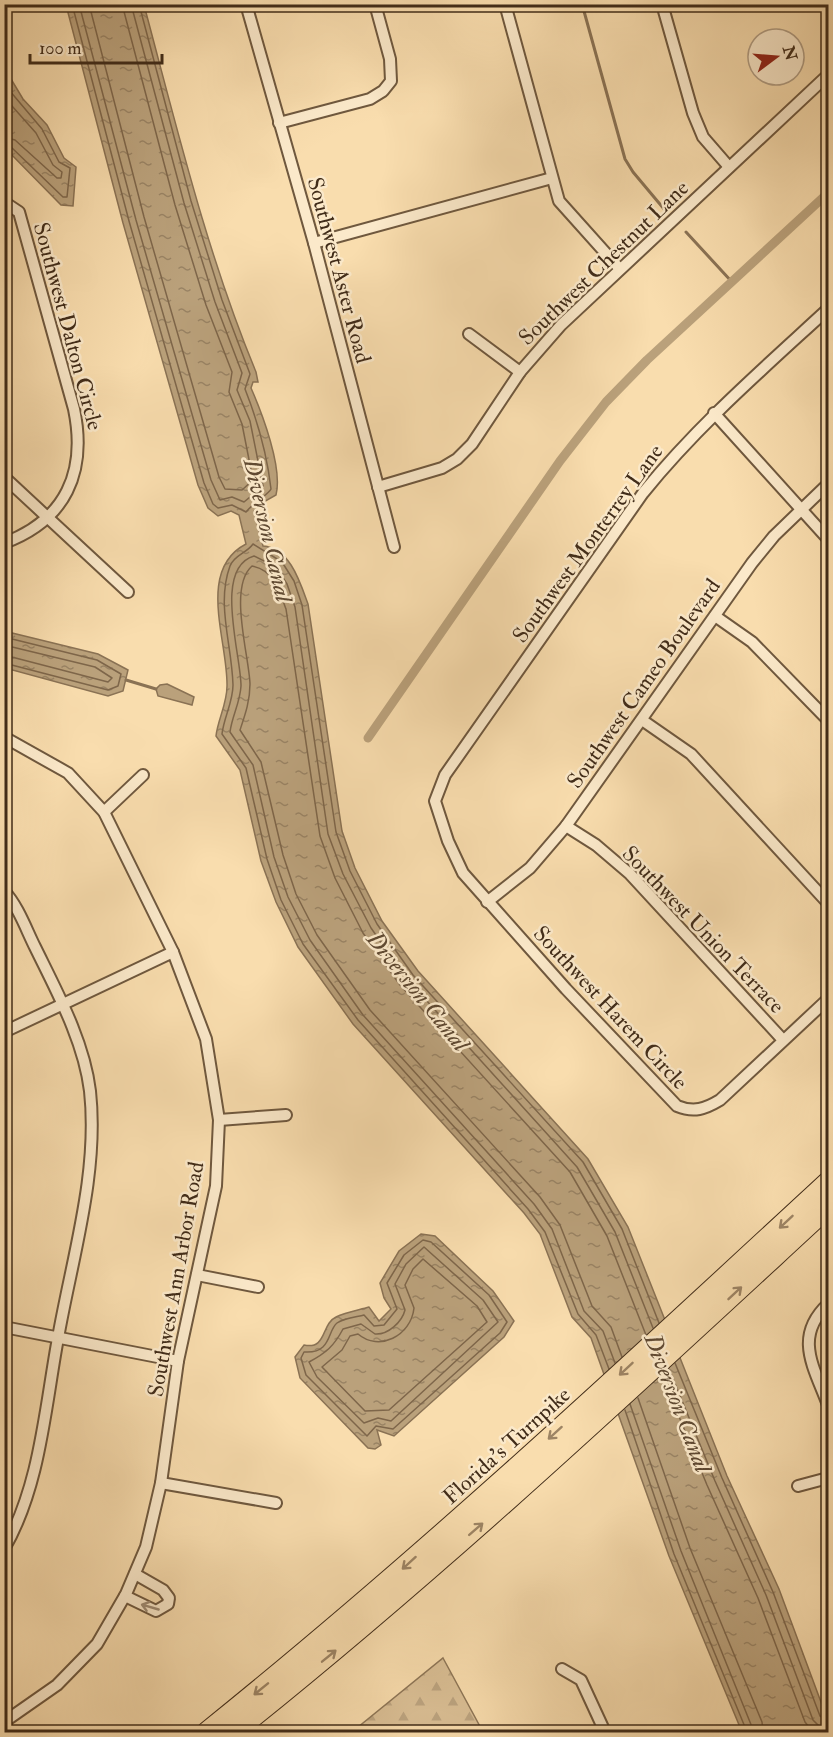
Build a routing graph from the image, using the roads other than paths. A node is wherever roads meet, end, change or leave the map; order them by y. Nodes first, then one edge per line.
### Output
1 (246, 4) edge
2 (375, 4) edge
3 (505, 4) edge
4 (662, 4) edge
5 (828, 75) edge
6 (279, 123) junction
7 (729, 167) junction
8 (552, 178) junction
9 (4, 202) edge
10 (314, 243) junction
11 (619, 268) junction
12 (828, 309) edge
13 (469, 334) dead end
14 (520, 372) junction
15 (714, 413) junction
16 (4, 477) edge
17 (828, 483) edge
18 (378, 488) junction
19 (801, 509) junction
20 (48, 516) junction
21 (828, 539) edge
22 (4, 543) edge
23 (394, 547) dead end
24 (128, 592) dead end
25 (715, 616) junction
26 (642, 720) junction
27 (828, 720) edge
28 (4, 737) edge
29 (143, 775) dead end
30 (435, 801) joint
31 (104, 812) junction
32 (566, 826) junction
33 (4, 891) edge
34 (487, 902) junction
35 (828, 903) edge
36 (173, 952) junction
37 (828, 999) edge
38 (62, 1004) junction
39 (4, 1032) edge
40 (783, 1040) junction
41 (286, 1115) dead end
42 (219, 1120) junction
43 (828, 1182) edge
44 (828, 1207) edge
45 (196, 1275) junction
46 (258, 1287) dead end
47 (828, 1304) edge
48 (688, 1324) junction
49 (4, 1328) edge
50 (58, 1339) junction
51 (178, 1361) junction
52 (602, 1403) junction
53 (828, 1405) edge
54 (828, 1478) edge
55 (161, 1483) junction
56 (798, 1486) dead end
57 (276, 1503) dead end
58 (4, 1549) edge
59 (135, 1574) junction
60 (125, 1596) junction
61 (562, 1669) dead end
62 (4, 1722) edge
63 (207, 1732) edge
64 (234, 1732) edge
65 (605, 1732) edge

1 - 6 street, Southwest Aster Road
2 - 6 street
3 - 8 street
4 - 7 street
5 - 7 street, Southwest Chestnut Lane
6 - 10 street, Southwest Aster Road
7 - 11 street, Southwest Chestnut Lane
8 - 10 street
8 - 11 street
9 - 20 street, Southwest Dalton Circle
10 - 18 street, Southwest Aster Road
11 - 14 street, Southwest Chestnut Lane
12 - 15 street, Southwest Monterrey Lane
13 - 14 street
14 - 18 street, Southwest Chestnut Lane
15 - 19 street
15 - 30 street, Southwest Monterrey Lane
16 - 20 street
17 - 19 street, Southwest Cameo Boulevard
18 - 23 street, Southwest Aster Road
19 - 21 street
19 - 25 street, Southwest Cameo Boulevard
20 - 22 street, Southwest Dalton Circle
20 - 24 street
25 - 26 street, Southwest Cameo Boulevard
25 - 27 street
26 - 32 street, Southwest Cameo Boulevard
26 - 35 street
28 - 31 street, Southwest Ann Arbor Road
29 - 31 street
30 - 34 street, Southwest Harem Circle
31 - 36 street, Southwest Ann Arbor Road
32 - 34 street, Southwest Cameo Boulevard
32 - 40 street, Southwest Union Terrace
33 - 38 street
34 - 40 street, Southwest Harem Circle
36 - 38 street
36 - 42 street, Southwest Ann Arbor Road
37 - 40 street, Southwest Harem Circle
38 - 39 street
38 - 50 street
41 - 42 street
42 - 45 street, Southwest Ann Arbor Road
43 -> 48 highway, Florida's Turnpike
48 -> 44 highway, Florida's Turnpike
45 - 46 street
45 - 51 street, Southwest Ann Arbor Road
47 - 53 street
48 - 52 highway, Florida's Turnpike
49 - 50 street
50 - 51 street
50 - 58 street
51 - 55 street, Southwest Ann Arbor Road
52 -> 63 highway, Florida's Turnpike
64 -> 52 highway, Florida's Turnpike
54 - 56 street
55 - 57 street
55 - 59 street, Southwest Ann Arbor Road
59 - 60 street, Southwest Ann Arbor Road
59 -> 60 street
60 - 62 street, Southwest Ann Arbor Road
61 - 65 street

